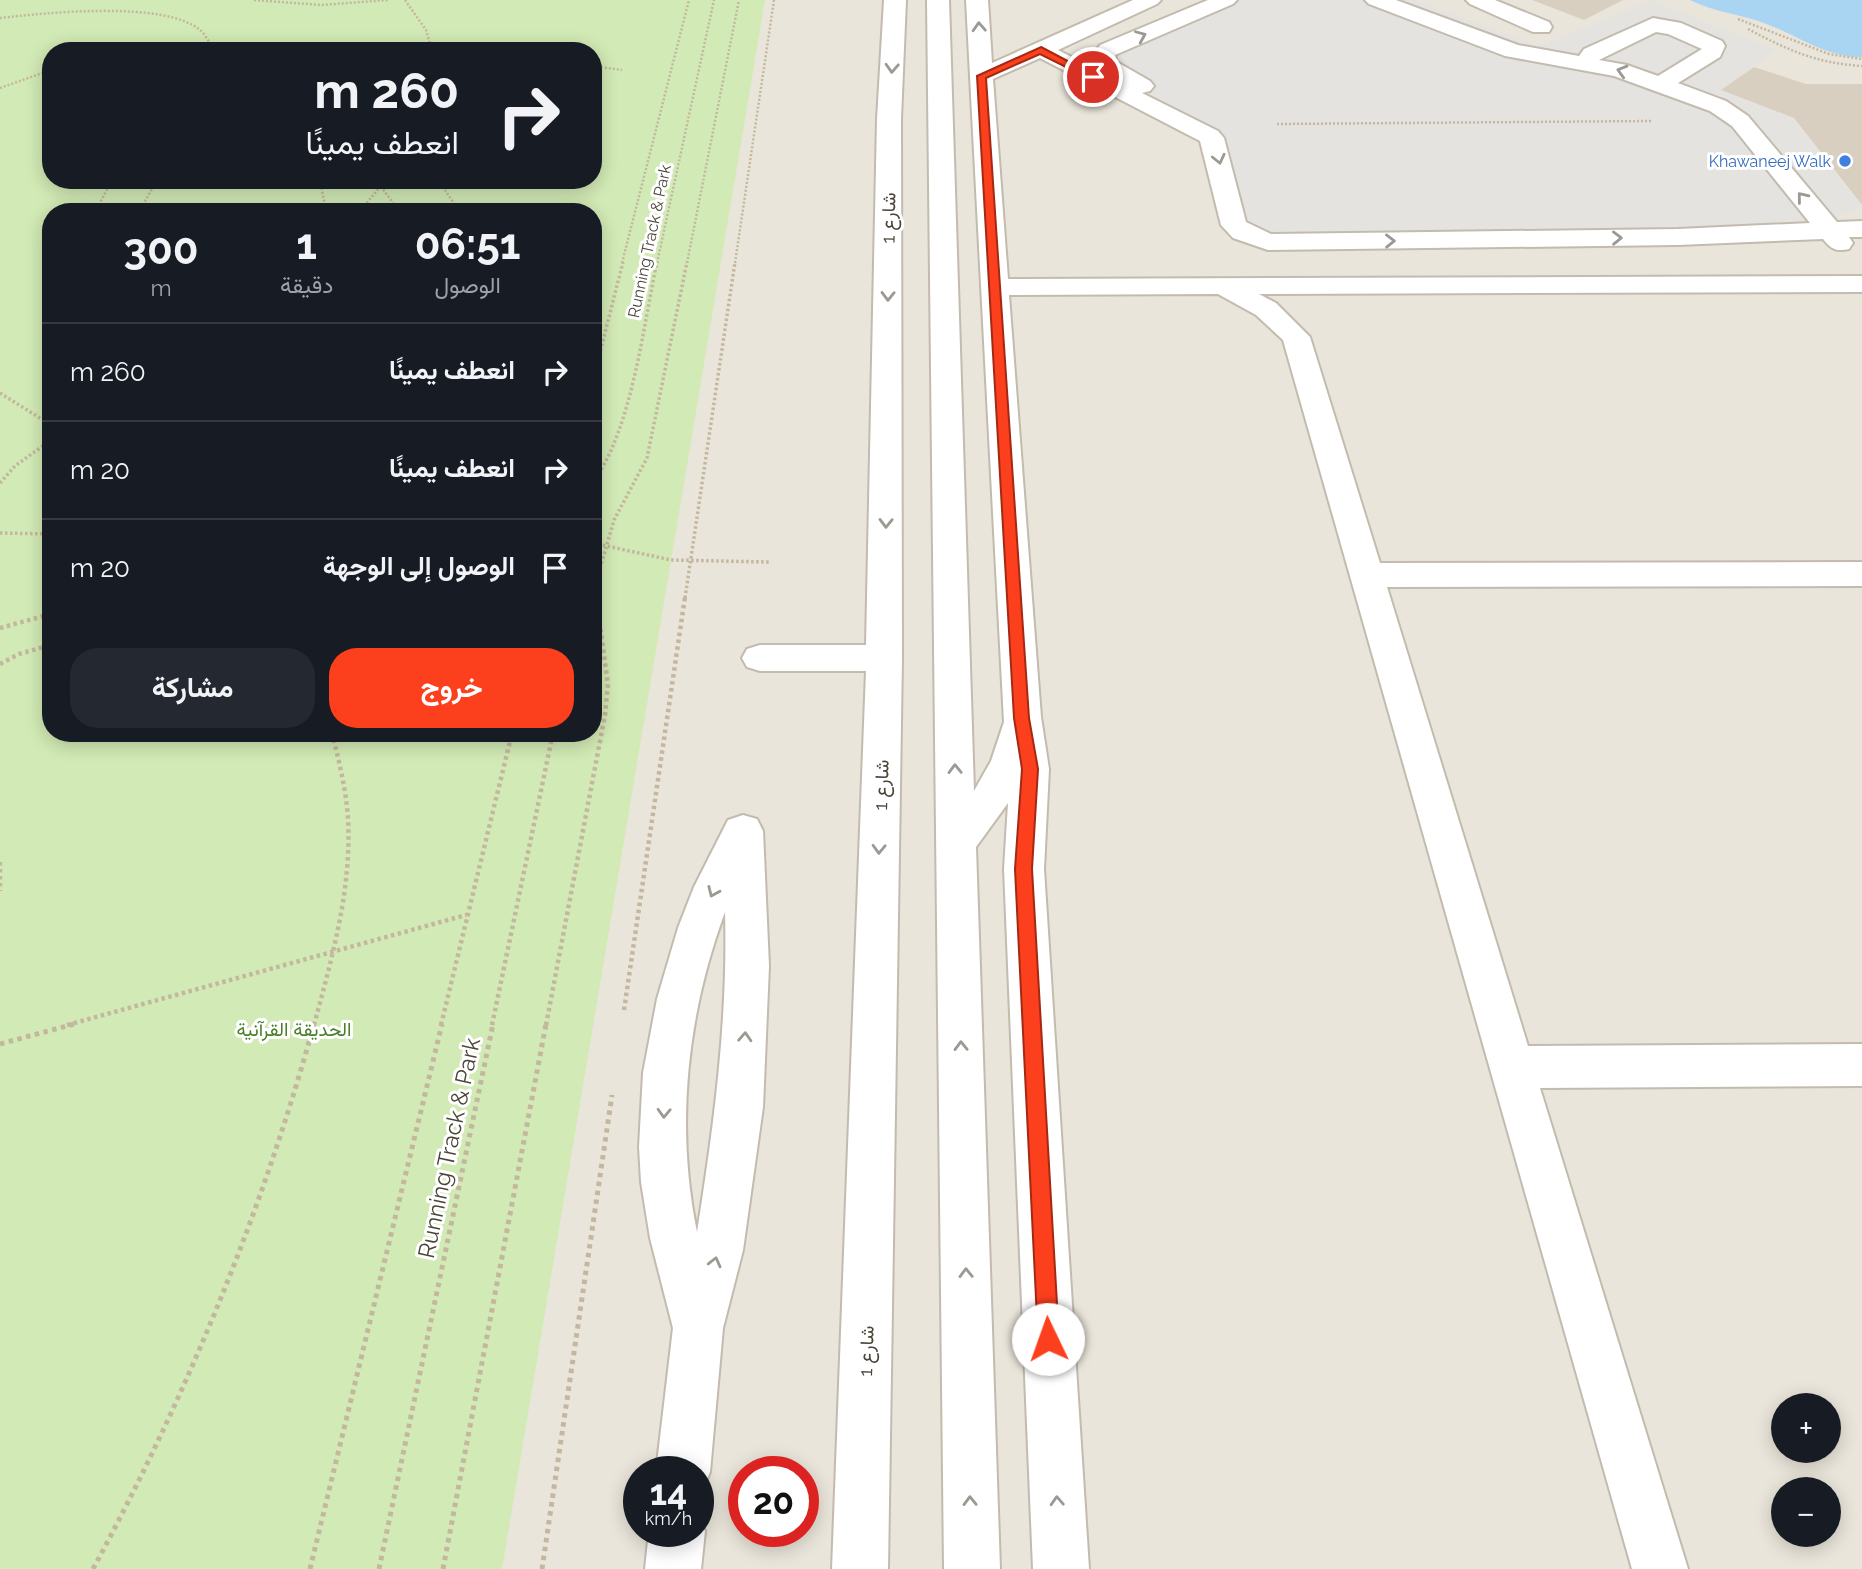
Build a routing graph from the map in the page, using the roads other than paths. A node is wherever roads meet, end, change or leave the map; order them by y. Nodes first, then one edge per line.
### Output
1 (895, 0) edge
2 (938, 0) edge
3 (977, 0) edge
4 (1150, 0) edge
5 (1226, 0) edge
6 (1376, 0) edge
7 (1477, 0) edge
8 (1086, 7) dead end
9 (1112, 9) edge
10 (1541, 27) dead end
11 (1079, 33) junction
12 (1041, 50) junction
13 (1547, 59) junction
14 (1584, 64) junction
15 (1494, 66) dead end
16 (1102, 73) junction
17 (982, 76) junction
18 (1661, 84) junction
19 (1206, 119) dead end
20 (1862, 229) edge
21 (1829, 230) junction
22 (1753, 235) junction
23 (1856, 279) edge
24 (1337, 286) junction
25 (995, 287) junction
26 (1225, 287) junction
27 (1296, 338) junction
28 (1862, 573) edge
29 (1366, 575) junction
30 (884, 658) junction
31 (760, 659) dead end
32 (1022, 718) junction
33 (957, 841) junction
34 (1862, 1065) edge
35 (1511, 1066) junction
36 (698, 1328) junction
37 (685, 1456) edge
38 (675, 1547) edge
39 (673, 1569) edge
40 (860, 1569) edge
41 (972, 1569) edge
42 (1061, 1569) edge
43 (1660, 1569) edge

1 -> 30 street, شارع 1
33 -> 2 street
17 -> 3 street
4 - 9 street
16 -> 5 street
6 - 13 street
7 - 10 street
8 - 11 street
9 - 11 street
11 - 12 street
12 - 16 street
12 - 17 street
13 - 14 street
13 - 15 street
18 -> 14 street
14 - 18 street
16 - 19 street
16 -> 22 street
17 - 25 street
21 -> 18 street
20 - 21 street
21 - 22 street
21 - 23 street
22 - 23 street
23 - 24 street
24 - 26 street
24 - 27 street
25 - 26 street
25 - 32 street
26 - 27 street
27 - 29 street
28 - 29 street
29 - 35 street
30 - 31 street
30 -> 40 street, شارع 1
32 - 33 street
42 -> 32 street
41 -> 33 street
34 - 35 street
35 - 43 street
36 -> 36 street
36 - 37 street
38 - 39 street

